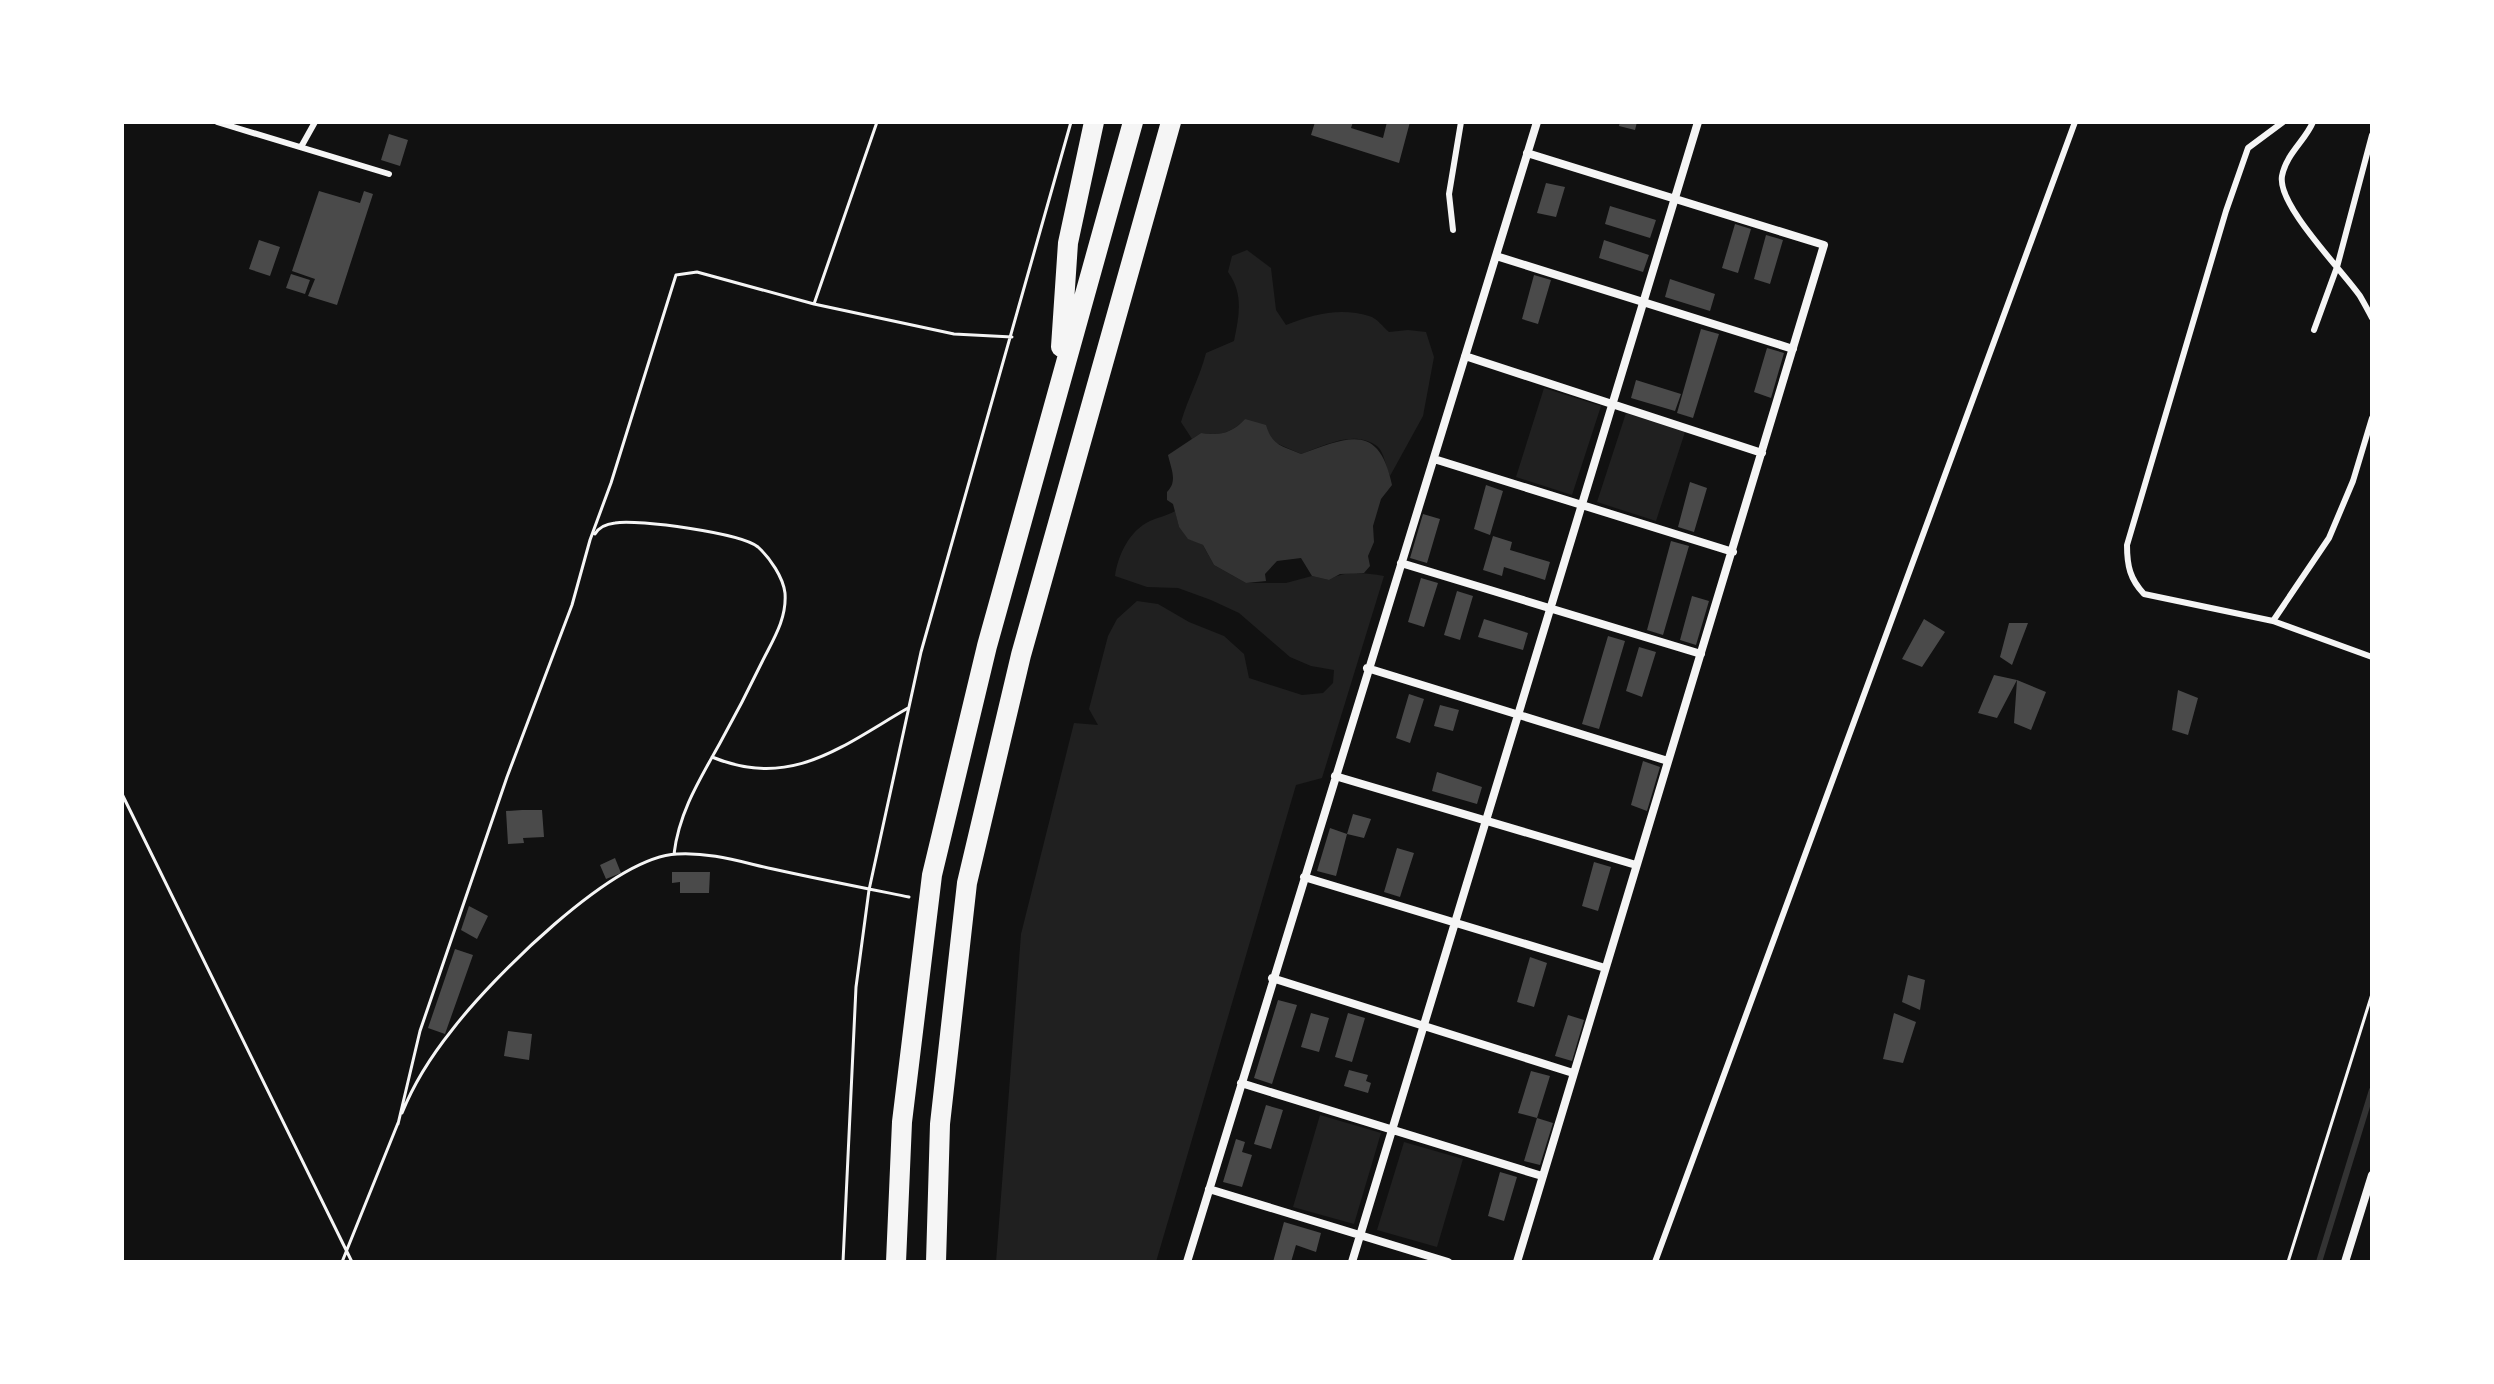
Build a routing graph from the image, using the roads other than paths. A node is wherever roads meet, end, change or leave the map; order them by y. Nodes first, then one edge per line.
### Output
1 (217, 122) edge
2 (315, 122) edge
3 (1094, 122) edge
4 (1133, 122) edge
5 (1171, 122) edge
6 (1461, 122) edge
7 (1537, 122) edge
8 (1698, 122) edge
9 (2075, 122) edge
10 (2283, 122) edge
11 (2313, 122) edge
12 (2372, 135) edge
13 (301, 147) junction
14 (1527, 153) junction
15 (389, 174) dead end
16 (1674, 200) junction
17 (1453, 230) dead end
18 (1496, 256) junction
19 (2337, 267) junction
20 (1643, 302) junction
21 (2372, 318) edge
22 (2314, 330) dead end
23 (1793, 349) junction
24 (1465, 356) junction
25 (1056, 398) junction
26 (1612, 404) junction
27 (2372, 418) edge
28 (1762, 453) junction
29 (1434, 459) junction
30 (1582, 505) junction
31 (1733, 552) junction
32 (1401, 563) junction
33 (1550, 608) junction
34 (2273, 621) junction
35 (1701, 654) junction
36 (2372, 657) edge
37 (1367, 668) junction
38 (1518, 715) junction
39 (1668, 761) junction
40 (1335, 776) junction
41 (1486, 821) junction
42 (1636, 865) junction
43 (1304, 877) junction
44 (1455, 923) junction
45 (1605, 968) junction
46 (1272, 978) junction
47 (1424, 1026) junction
48 (1573, 1073) junction
49 (1241, 1083) junction
50 (1393, 1130) junction
51 (2372, 1175) edge
52 (1542, 1176) junction
53 (1209, 1189) junction
54 (1361, 1235) junction
55 (896, 1262) edge
56 (936, 1262) edge
57 (1187, 1262) edge
58 (1352, 1262) edge
59 (1448, 1262) edge
60 (1517, 1262) edge
61 (1655, 1262) edge
62 (2345, 1262) edge

1 - 13 lane
2 - 13 lane
3 - 25 highway
4 - 25 highway
5 - 56 highway
6 - 17 lane
7 - 14 street
8 - 16 street
9 - 61 lane
10 - 34 lane
11 - 19 lane
12 - 19 lane
13 - 15 lane
14 - 16 street
14 - 18 street
16 - 20 street
16 - 23 street
18 - 20 street
18 - 24 street
19 - 21 lane
19 - 22 lane
20 - 23 street
20 - 26 street
23 - 28 street
24 - 26 street
24 - 29 street
25 - 55 highway
26 - 28 street
26 - 30 street
27 - 34 lane
28 - 31 street
29 - 30 street
29 - 32 street
30 - 31 street
30 - 33 street
31 - 35 street
32 - 33 street
32 - 37 street
33 - 35 street
33 - 38 street
34 - 36 lane
35 - 39 street
37 - 38 street
37 - 40 street
38 - 39 street
38 - 41 street
39 - 42 street
40 - 41 street
40 - 43 street
41 - 42 street
41 - 44 street
42 - 45 street
43 - 44 street
43 - 46 street
44 - 45 street
44 - 47 street
45 - 48 street
46 - 47 street
46 - 49 street
47 - 48 street
47 - 50 street
48 - 52 street
49 - 50 street
49 - 53 street
50 - 52 street
50 - 54 street
51 - 62 street
52 - 60 street
53 - 54 street
53 - 57 street
54 - 58 street
54 - 59 street

